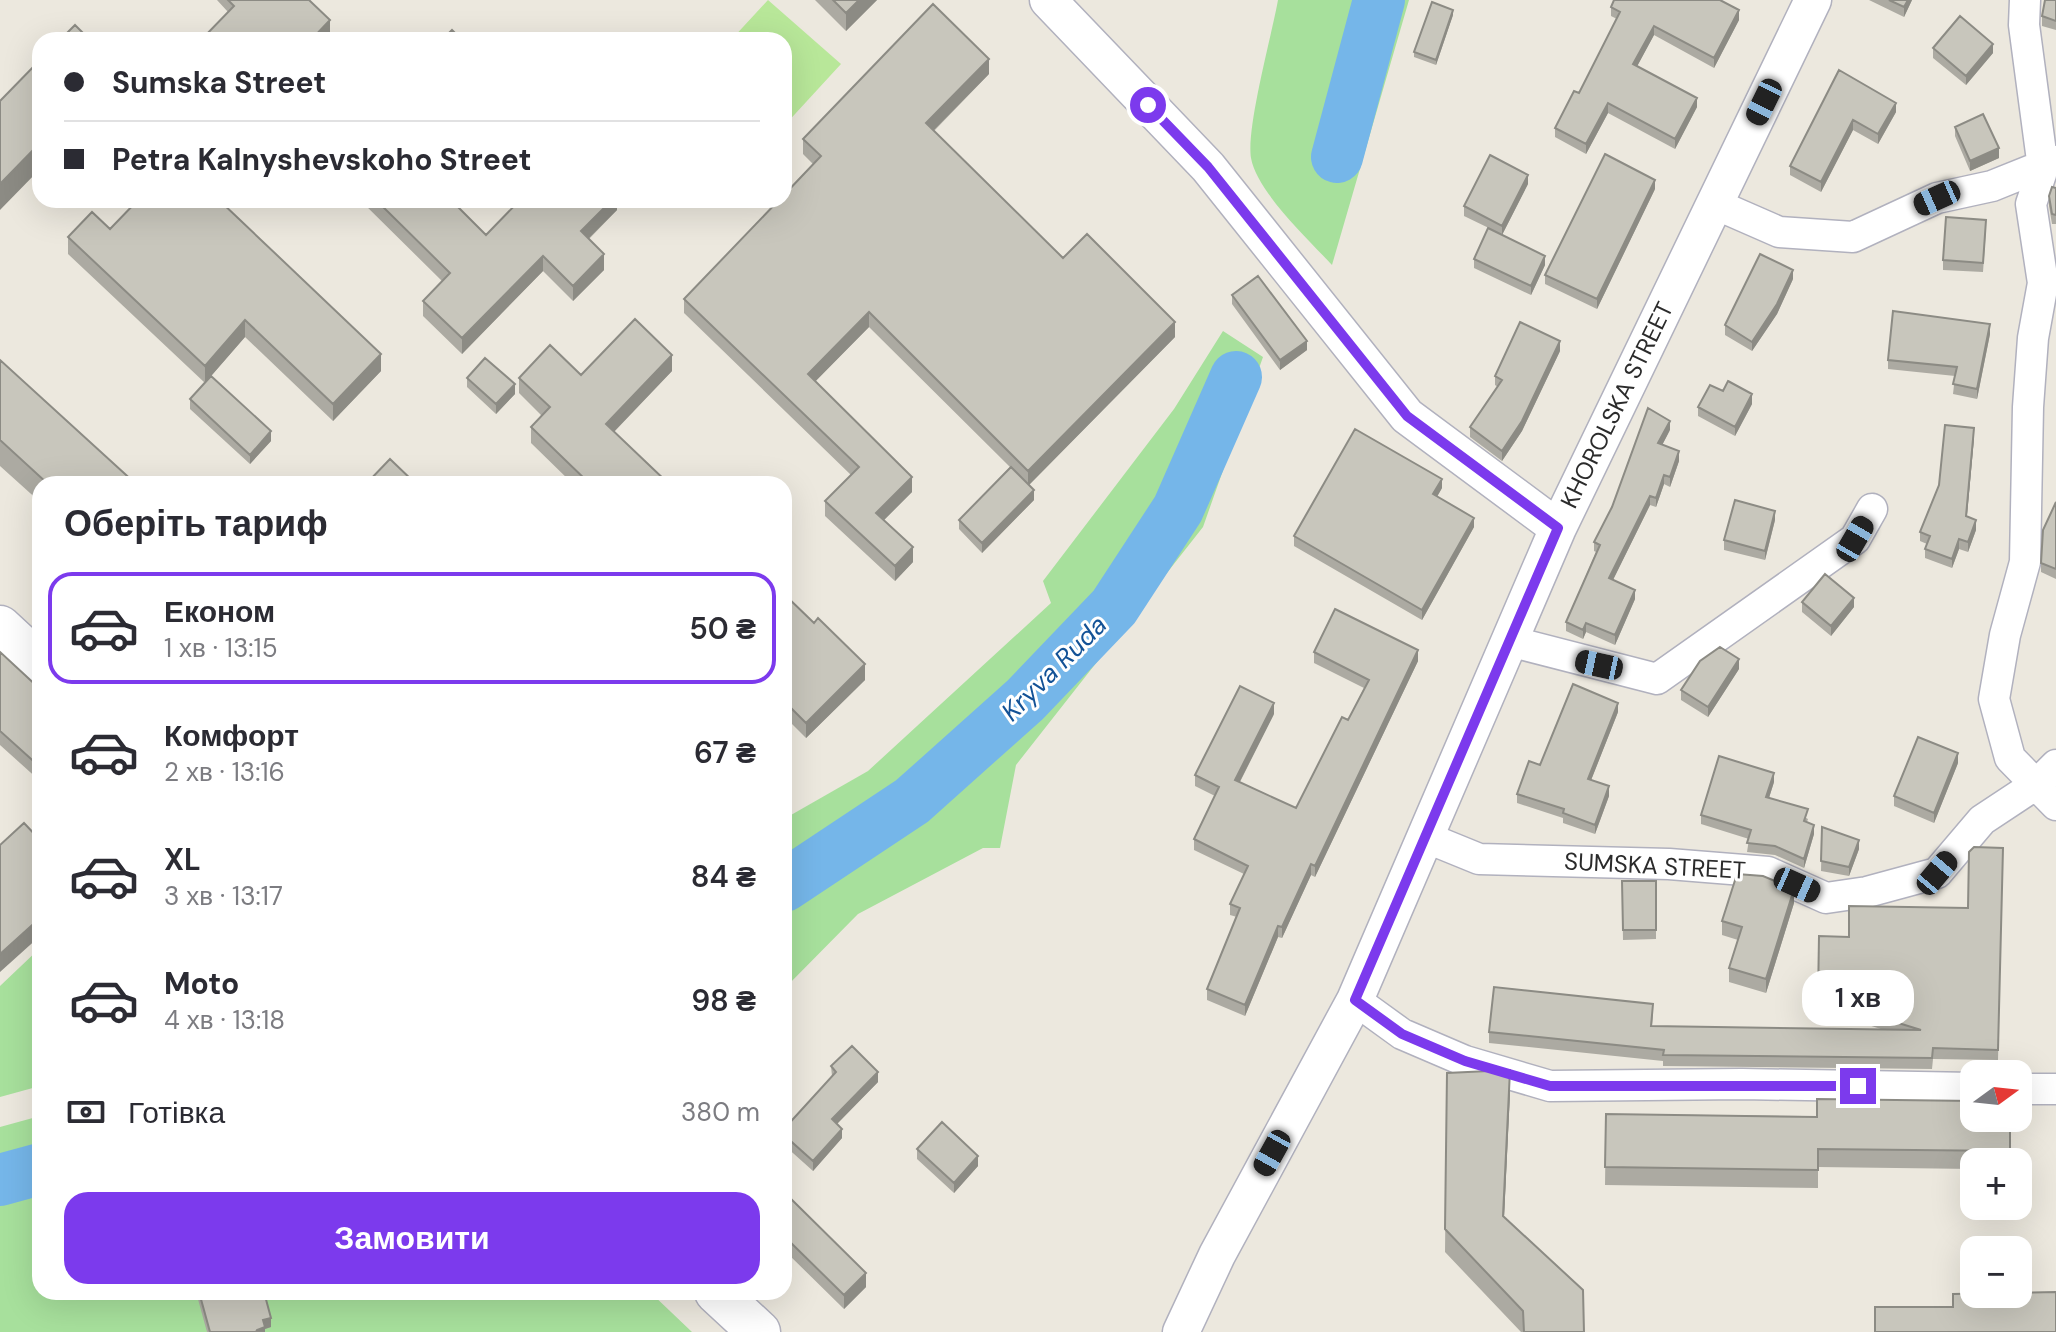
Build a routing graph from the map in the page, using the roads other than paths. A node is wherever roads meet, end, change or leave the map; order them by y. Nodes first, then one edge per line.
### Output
1 (1048, 0) edge
2 (1813, 0) edge
3 (2025, 0) edge
4 (2049, 164) edge
5 (1715, 204) junction
6 (1872, 509) dead end
7 (1558, 528) junction
8 (0, 627) edge
9 (1509, 641) junction
10 (32, 657) edge
11 (2050, 784) edge
12 (1425, 837) junction
13 (1355, 1000) junction
14 (1960, 1088) edge
15 (2032, 1089) edge
16 (2056, 1089) edge
17 (725, 1300) edge
18 (759, 1332) edge
19 (1181, 1332) edge

1 - 7 street
2 - 5 street, KHOROLSKA STREET
3 - 4 street
4 - 5 street
4 - 11 street
5 - 7 street, KHOROLSKA STREET
6 - 9 street
7 - 9 street, KHOROLSKA STREET
8 - 10 main road
9 - 12 street, KHOROLSKA STREET
11 - 12 street, SUMSKA STREET
12 - 13 street, KHOROLSKA STREET
13 - 14 street
13 - 19 street, KHOROLSKA STREET
15 - 16 street
17 - 18 main road

